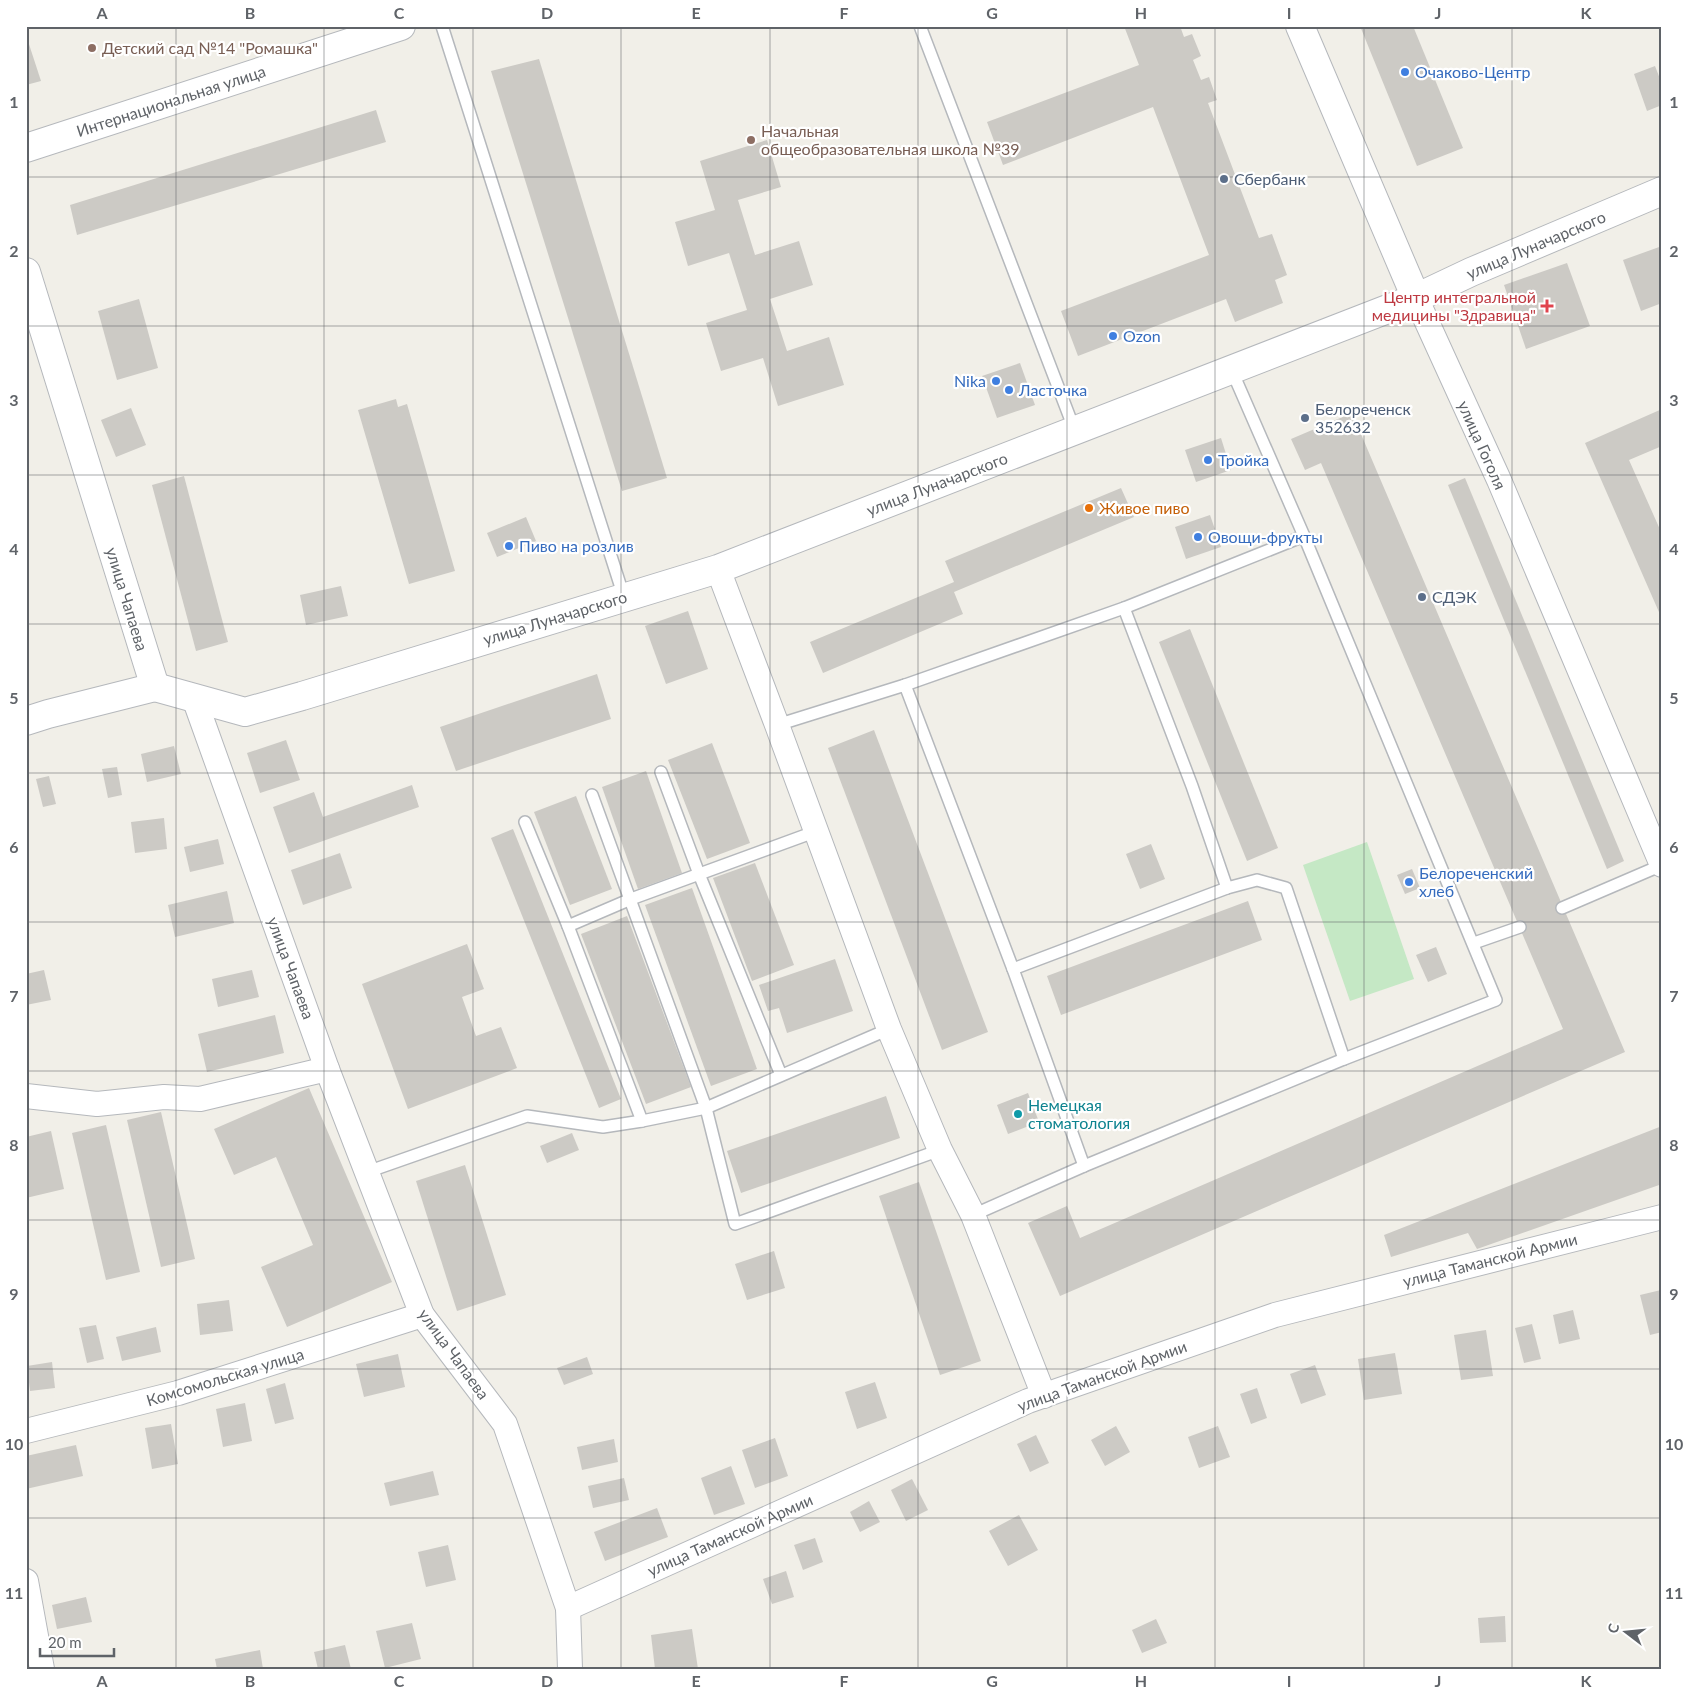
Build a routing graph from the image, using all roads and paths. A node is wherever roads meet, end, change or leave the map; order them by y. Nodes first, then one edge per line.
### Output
1 (401, 26) edge
2 (442, 26) edge
3 (920, 26) edge
4 (1300, 26) edge
5 (26, 148) edge
6 (1662, 191) edge
7 (26, 272) edge
8 (1416, 298) junction
9 (1232, 370) junction
10 (1075, 431) junction
11 (1304, 536) junction
12 (718, 569) junction
13 (624, 597) junction
14 (1124, 608) junction
15 (905, 685) junction
16 (155, 687) junction
17 (194, 698) junction
18 (26, 721) edge
19 (778, 724) junction
20 (661, 772) dead end
21 (592, 796) dead end
22 (525, 822) dead end
23 (816, 831) junction
24 (1662, 865) edge
25 (699, 874) junction
26 (1227, 888) junction
27 (631, 899) junction
28 (1562, 908) dead end
29 (568, 926) junction
30 (1520, 927) dead end
31 (1474, 943) junction
32 (1013, 969) junction
33 (889, 1029) junction
34 (1344, 1059) junction
35 (327, 1069) junction
36 (782, 1075) junction
37 (26, 1096) edge
38 (706, 1108) junction
39 (642, 1121) junction
40 (940, 1150) junction
41 (1084, 1166) junction
42 (367, 1172) junction
43 (973, 1215) junction
44 (1662, 1217) edge
45 (422, 1316) junction
46 (1044, 1396) junction
47 (26, 1430) edge
48 (26, 1581) edge
49 (568, 1608) junction
50 (42, 1669) edge
51 (570, 1669) edge

1 - 5 street, Интернациональная улица
2 - 13 lane
3 - 10 lane
4 - 8 street, улица Гоголя
6 - 8 street, улица Луначарского
7 - 16 street, улица Чапаева
8 - 9 street, улица Луначарского
8 - 24 street, улица Гоголя
9 - 10 street, улица Луначарского
9 - 11 lane
10 - 12 street, улица Луначарского
11 - 14 lane
11 - 31 lane
12 - 13 street, улица Луначарского
12 - 19 street
13 - 17 street, улица Луначарского
14 - 15 lane
14 - 26 lane
15 - 19 lane
15 - 32 lane
16 - 17 street
16 - 18 street
17 - 35 street, улица Чапаева
19 - 23 street
20 - 25 lane
21 - 27 lane
22 - 29 lane
23 - 25 lane
23 - 33 street
24 - 28 lane
25 - 27 lane
25 - 36 lane
26 - 32 lane
26 - 34 lane
27 - 29 lane
27 - 38 lane
29 - 39 lane
30 - 31 lane
31 - 34 lane
32 - 41 lane
33 - 36 lane
33 - 40 street
34 - 41 lane
35 - 37 street
35 - 42 street, улица Чапаева
36 - 38 lane
38 - 39 lane
38 - 40 lane
39 - 42 lane
40 - 43 street
41 - 43 lane
42 - 45 street, улица Чапаева
43 - 46 street
44 - 46 street, улица Таманской Армии
45 - 47 street, Комсомольская улица
45 - 49 street, улица Чапаева
46 - 49 street, улица Таманской Армии
48 - 50 street
49 - 51 street, улица Чапаева

